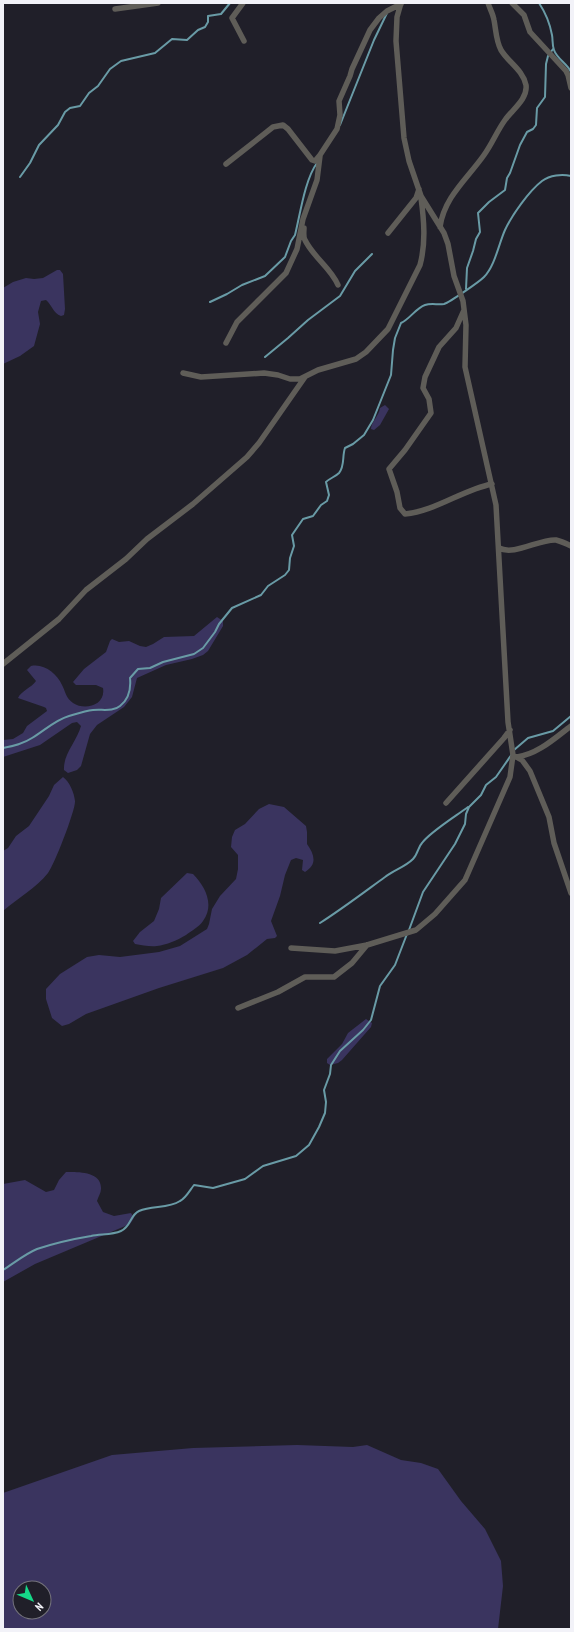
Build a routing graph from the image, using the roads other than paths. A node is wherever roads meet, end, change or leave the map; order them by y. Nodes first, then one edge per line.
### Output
1 (158, 3) edge
2 (243, 3) edge
3 (488, 3) edge
4 (512, 3) edge
5 (401, 4) edge
6 (115, 9) dead end
7 (244, 41) dead end
8 (571, 88) edge
9 (320, 156) junction
10 (226, 164) dead end
11 (419, 189) junction
12 (421, 196) junction
13 (303, 219) junction
14 (440, 227) junction
15 (388, 233) dead end
16 (338, 285) dead end
17 (464, 310) junction
18 (226, 343) dead end
19 (183, 373) dead end
20 (305, 377) junction
21 (492, 484) junction
22 (571, 546) edge
23 (499, 548) junction
24 (3, 664) edge
25 (571, 726) edge
26 (510, 730) junction
27 (515, 756) junction
28 (446, 803) dead end
29 (571, 893) edge
30 (367, 946) junction
31 (291, 948) dead end
32 (238, 1008) dead end

1 - 6 street
2 - 7 street
3 - 14 street
4 - 8 street
5 - 9 street
5 - 11 street
9 - 10 street
9 - 13 street
11 - 12 street
11 - 15 street
12 - 14 street
12 - 20 street
13 - 16 street
13 - 18 street
14 - 17 street
17 - 21 street
17 - 21 street
19 - 20 street
20 - 24 street
21 - 23 street
22 - 23 street
23 - 26 street
25 - 27 street
26 - 27 street
26 - 28 street
27 - 29 street
27 - 30 street
30 - 31 street
30 - 32 street

